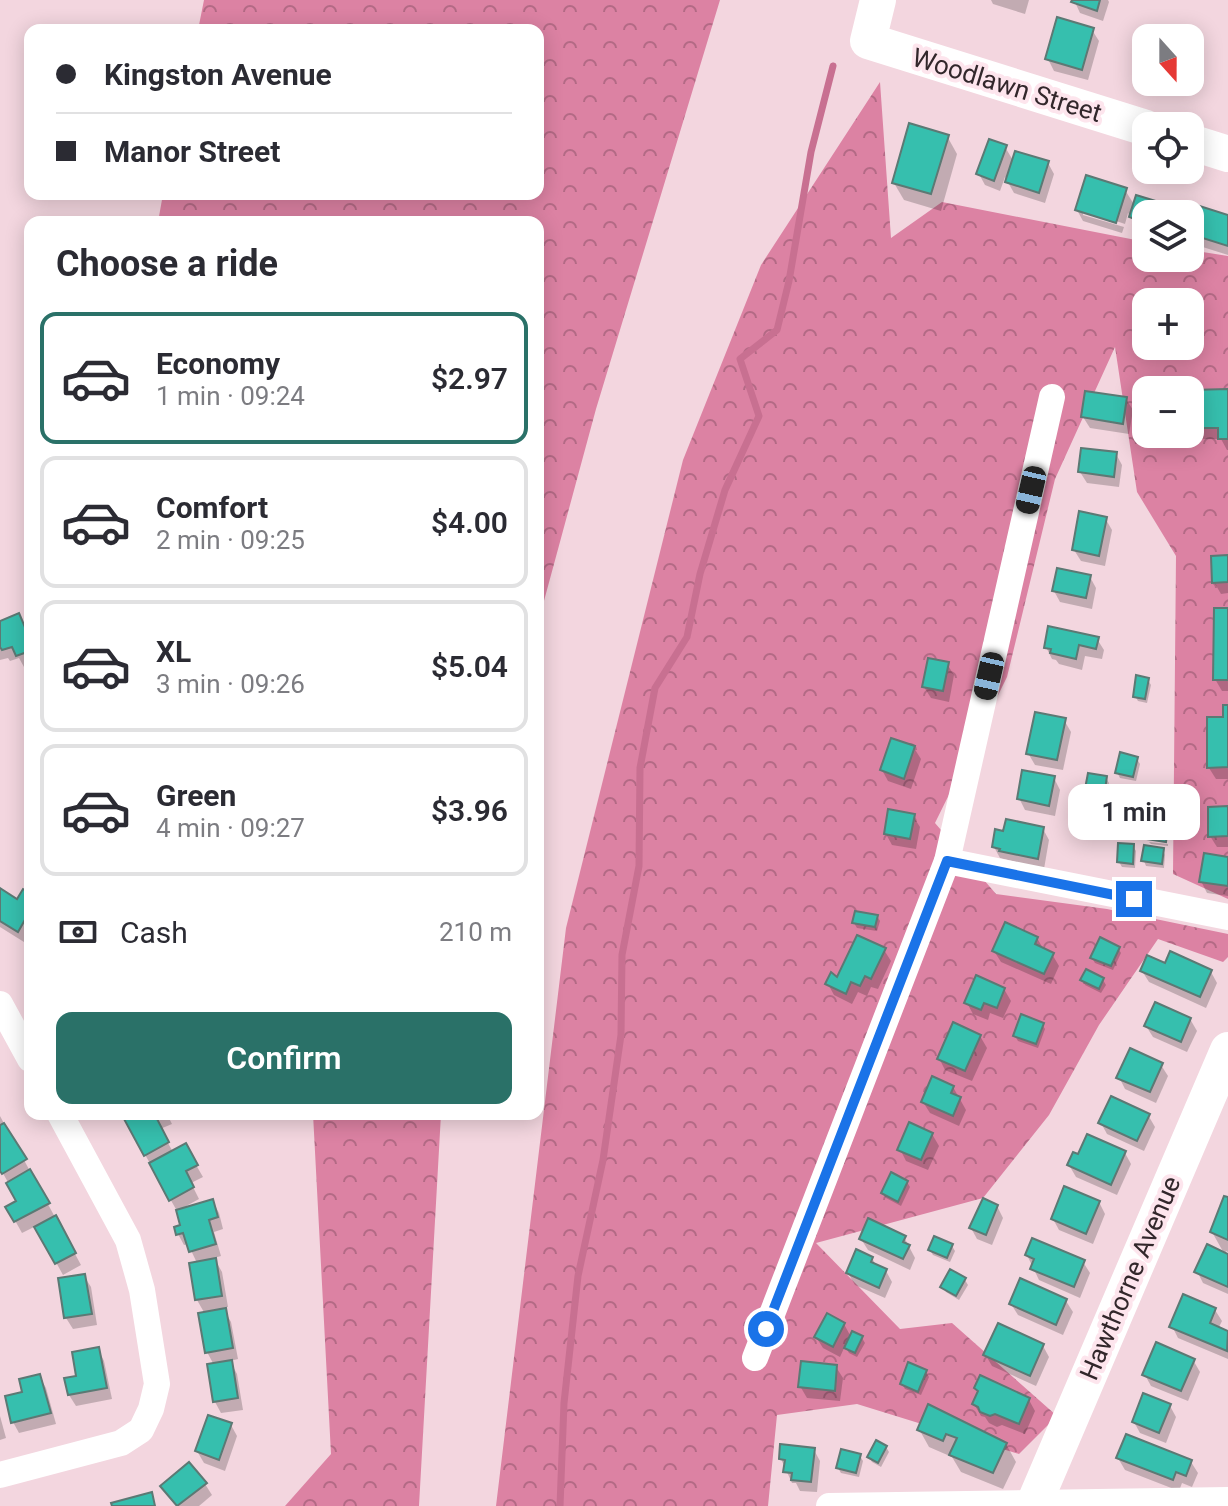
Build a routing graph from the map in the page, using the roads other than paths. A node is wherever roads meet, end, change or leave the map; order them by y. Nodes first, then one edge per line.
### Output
1 (878, 0) edge
2 (1132, 124) edge
3 (1204, 146) edge
4 (1228, 154) edge
5 (1052, 397) dead end
6 (947, 861) junction
7 (1228, 917) edge
8 (0, 1004) edge
9 (24, 1048) edge
10 (1228, 1050) edge
11 (63, 1120) edge
12 (755, 1358) dead end
13 (0, 1475) edge
14 (1228, 1500) edge
15 (1034, 1504) edge
16 (829, 1506) edge

1 - 2 street, Woodlawn Street
3 - 4 street
5 - 6 street
6 - 7 street
6 - 12 street
8 - 9 street
10 - 15 street, Hawthorne Avenue
11 - 13 street
14 - 15 street
15 - 16 street

